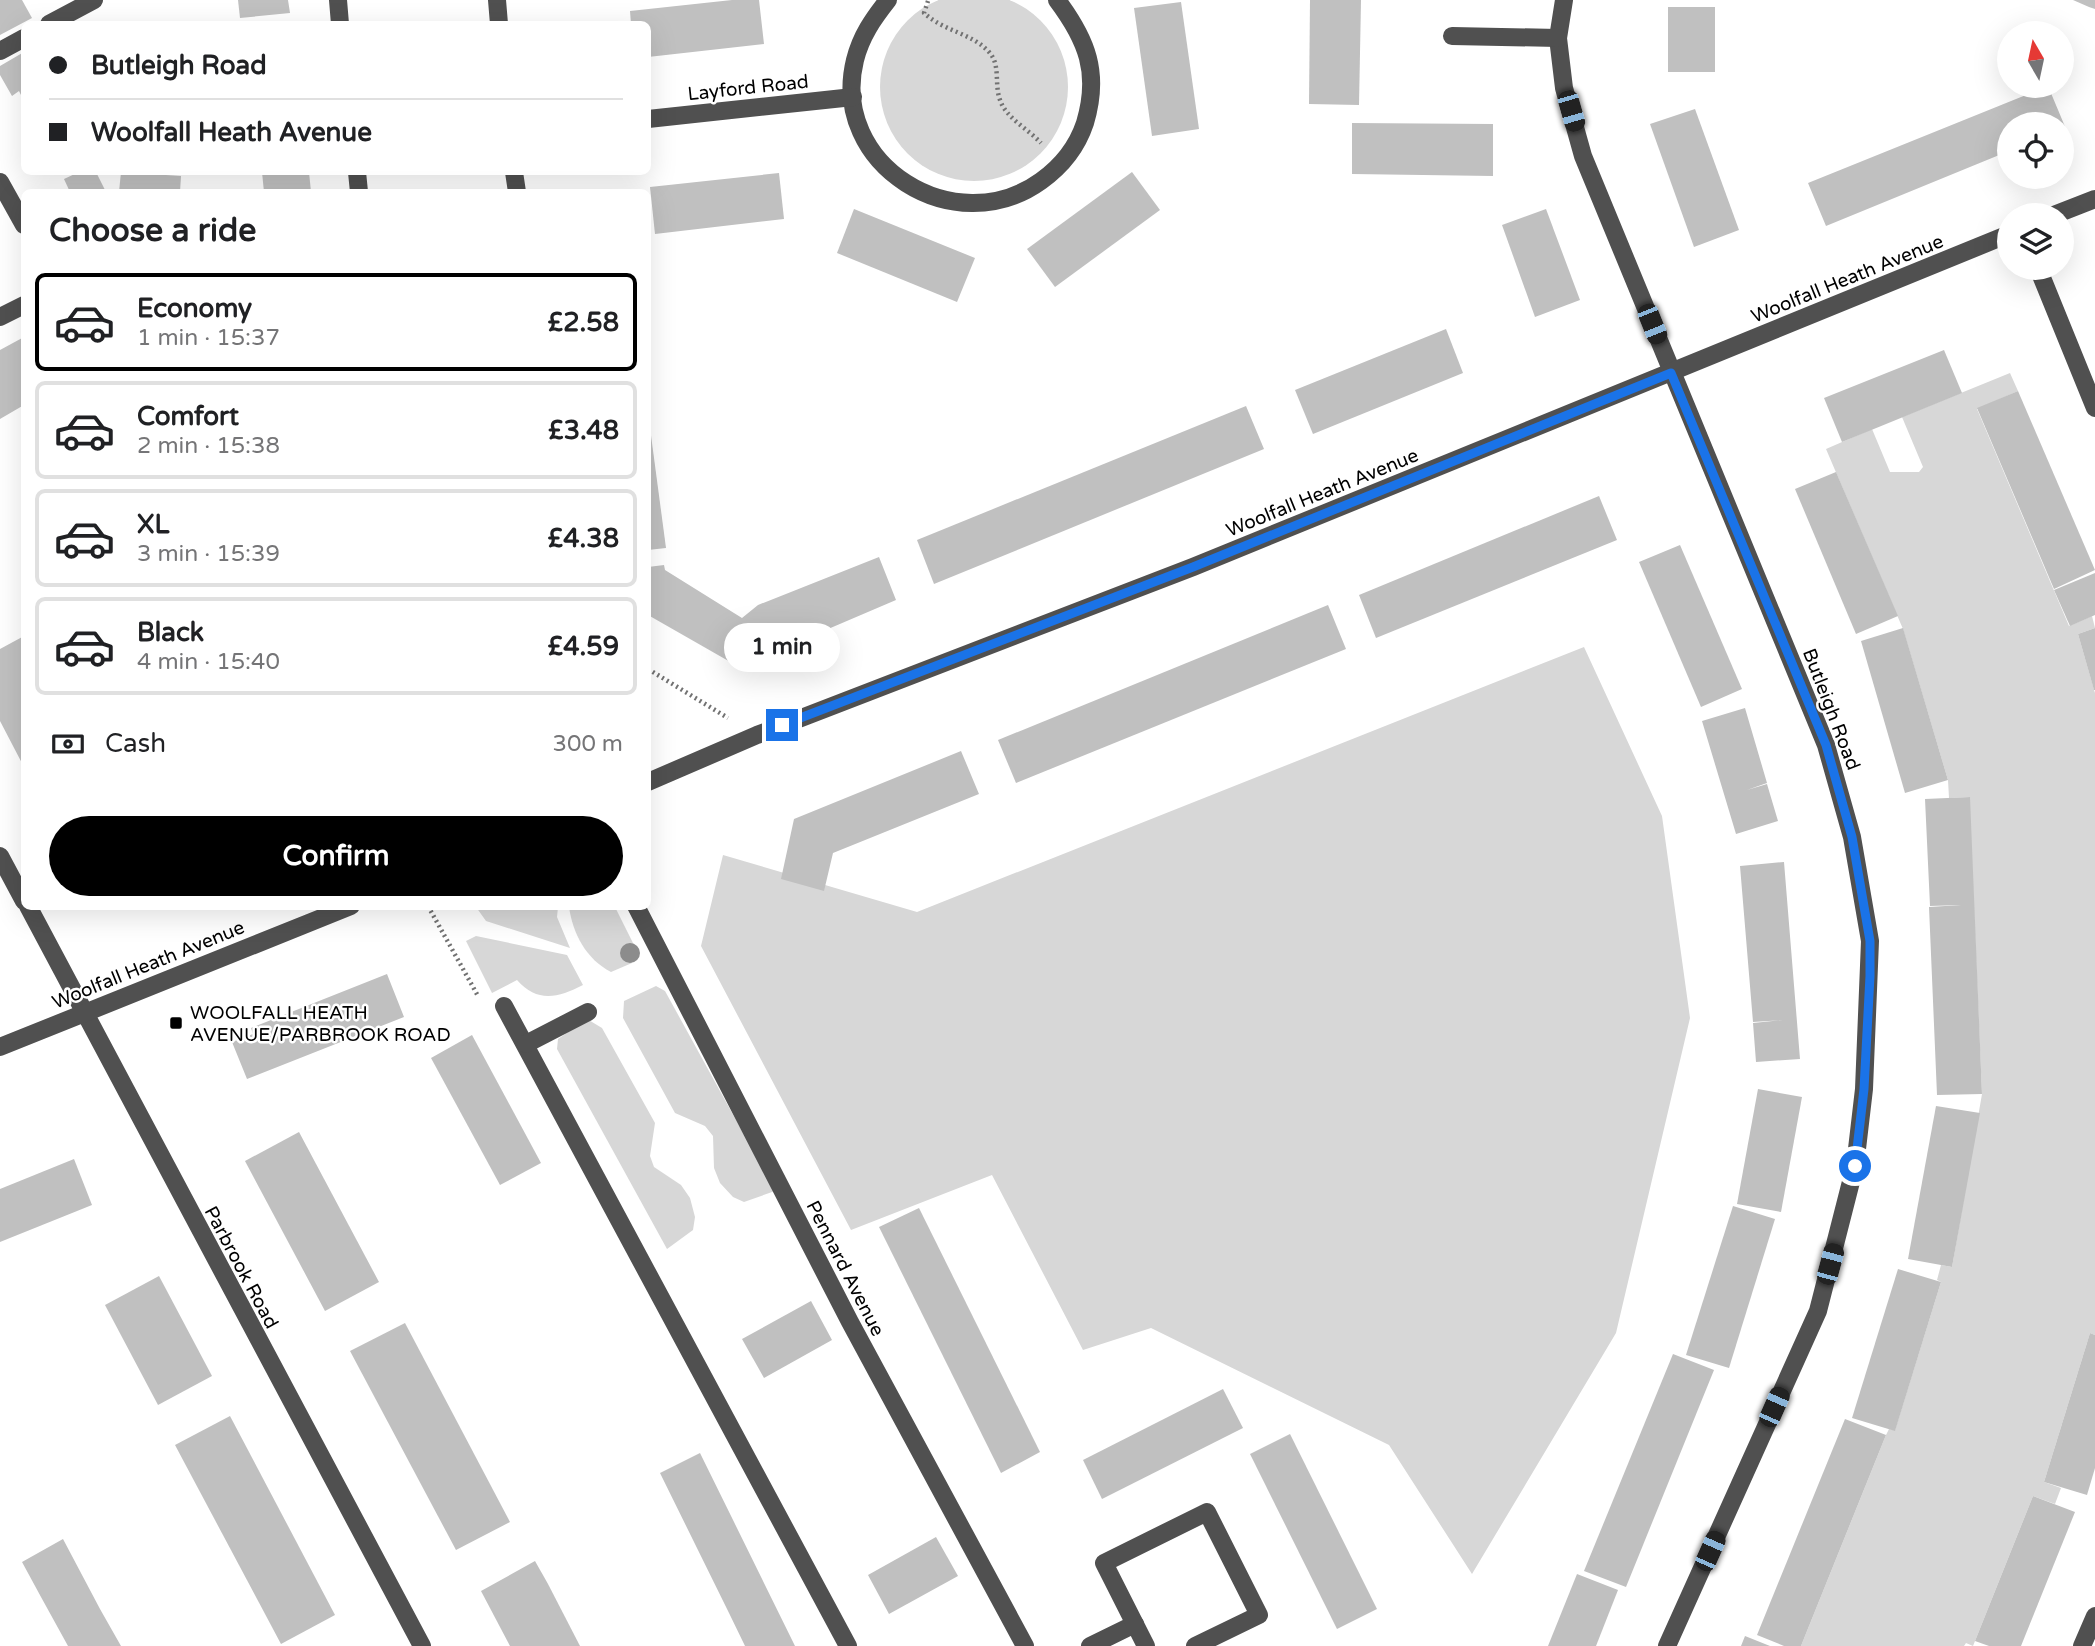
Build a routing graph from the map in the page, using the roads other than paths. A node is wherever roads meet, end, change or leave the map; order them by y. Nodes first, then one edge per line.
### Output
1 (94, 0) edge
2 (338, 0) edge
3 (497, 0) edge
4 (888, 0) edge
5 (1057, 0) edge
6 (1564, 0) edge
7 (55, 21) edge
8 (341, 21) edge
9 (499, 21) edge
10 (1452, 36) dead end
11 (1559, 38) junction
12 (21, 40) edge
13 (0, 51) edge
14 (853, 97) junction
15 (651, 119) edge
16 (0, 182) edge
17 (2095, 199) edge
18 (2074, 207) edge
19 (21, 220) edge
20 (1997, 239) edge
21 (2043, 280) edge
22 (21, 306) edge
23 (0, 317) edge
24 (1671, 373) junction
25 (2095, 408) edge
26 (651, 781) edge
27 (0, 856) edge
28 (21, 895) edge
29 (29, 910) edge
30 (341, 910) edge
31 (638, 910) edge
32 (504, 1006) road end
33 (85, 1012) junction
34 (588, 1012) dead end
35 (526, 1044) junction
36 (0, 1047) edge
37 (2095, 1616) edge
38 (1135, 1624) junction
39 (422, 1646) edge
40 (848, 1646) edge
41 (1025, 1646) edge
42 (1090, 1646) edge
43 (1146, 1646) edge
44 (1195, 1646) edge
45 (1667, 1646) edge
46 (2082, 1646) edge

1 - 7 street
2 - 8 street
3 - 9 street
4 - 14 street
5 - 14 street
6 - 11 street, Butleigh Road
10 - 11 street
11 - 24 street, Butleigh Road
12 - 13 street
14 - 15 street, Layford Road
16 - 19 street
17 - 18 street
20 - 24 street, Woolfall Heath Avenue
21 - 25 street
22 - 23 street
24 - 26 street, Woolfall Heath Avenue
24 - 45 street, Butleigh Road
27 - 28 street
29 - 33 street, Parbrook Road
30 - 33 street, Woolfall Heath Avenue
31 - 41 street, Pennard Avenue
32 - 35 street
33 - 36 street, Woolfall Heath Avenue
33 - 39 street, Parbrook Road
34 - 35 street
35 - 40 street
37 - 46 street
38 - 42 street
38 - 43 street
38 - 44 street

